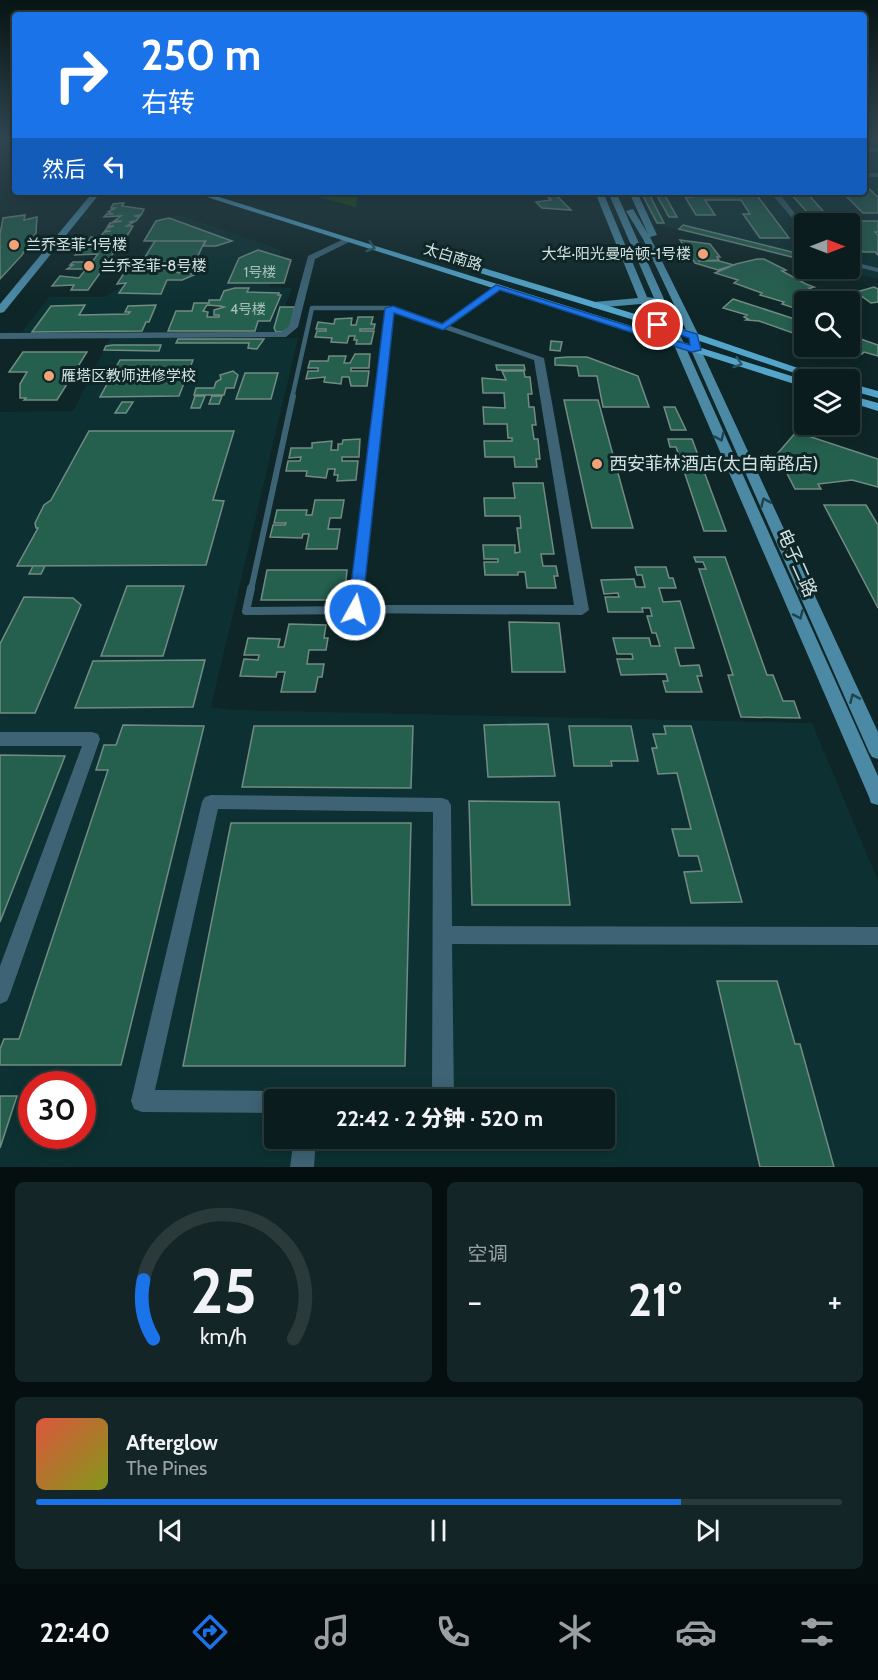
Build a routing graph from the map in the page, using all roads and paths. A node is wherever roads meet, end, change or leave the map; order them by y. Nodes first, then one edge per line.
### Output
1 (95, 195) edge
2 (205, 195) edge
3 (233, 195) edge
4 (600, 195) edge
5 (613, 195) edge
6 (623, 195) edge
7 (634, 195) edge
8 (776, 195) edge
9 (794, 217) edge
10 (349, 240) junction
11 (860, 266) edge
12 (878, 270) edge
13 (499, 287) junction
14 (660, 299) junction
15 (644, 302) junction
16 (594, 305) junction
17 (390, 308) junction
18 (0, 310) edge
19 (658, 325) junction
20 (443, 327) junction
21 (674, 329) junction
22 (0, 336) edge
23 (698, 342) junction
24 (680, 345) junction
25 (794, 370) edge
26 (794, 380) edge
27 (860, 389) edge
28 (878, 395) edge
29 (860, 401) edge
30 (878, 407) edge
31 (355, 610) junction
32 (0, 739) edge
33 (878, 752) edge
34 (878, 797) edge
35 (443, 935) junction
36 (878, 936) edge
37 (0, 994) edge
38 (443, 1089) edge
39 (264, 1102) edge
40 (304, 1149) edge
41 (302, 1167) edge

1 - 18 main road
2 - 10 main road, 太白南路
3 - 16 main road, 太白南路
4 - 15 main road
5 - 14 main road, 电子二路
6 - 23 main road
7 - 23 main road
8 - 9 street
10 -> 13 main road, 太白南路
10 - 22 street
11 - 12 street
13 - 20 street
13 - 24 main road, 太白南路
14 - 15 main road
14 - 21 main road, 电子二路
15 - 16 main road
15 - 19 main road
16 - 19 main road, 太白南路
17 - 20 street
17 - 31 street
17 - 31 lane
19 - 21 main road, 太白南路
20 - 31 street
21 - 23 main road, 太白南路
21 - 24 main road, 电子二路
23 - 24 main road, 太白南路
23 - 25 main road, 太白南路
23 -> 26 main road, 太白南路
33 -> 23 main road, 电子二路
24 -> 34 main road, 电子二路
27 - 28 main road
29 - 30 main road
32 - 37 street
35 - 36 street
35 - 38 street
35 - 39 street
40 - 41 street

